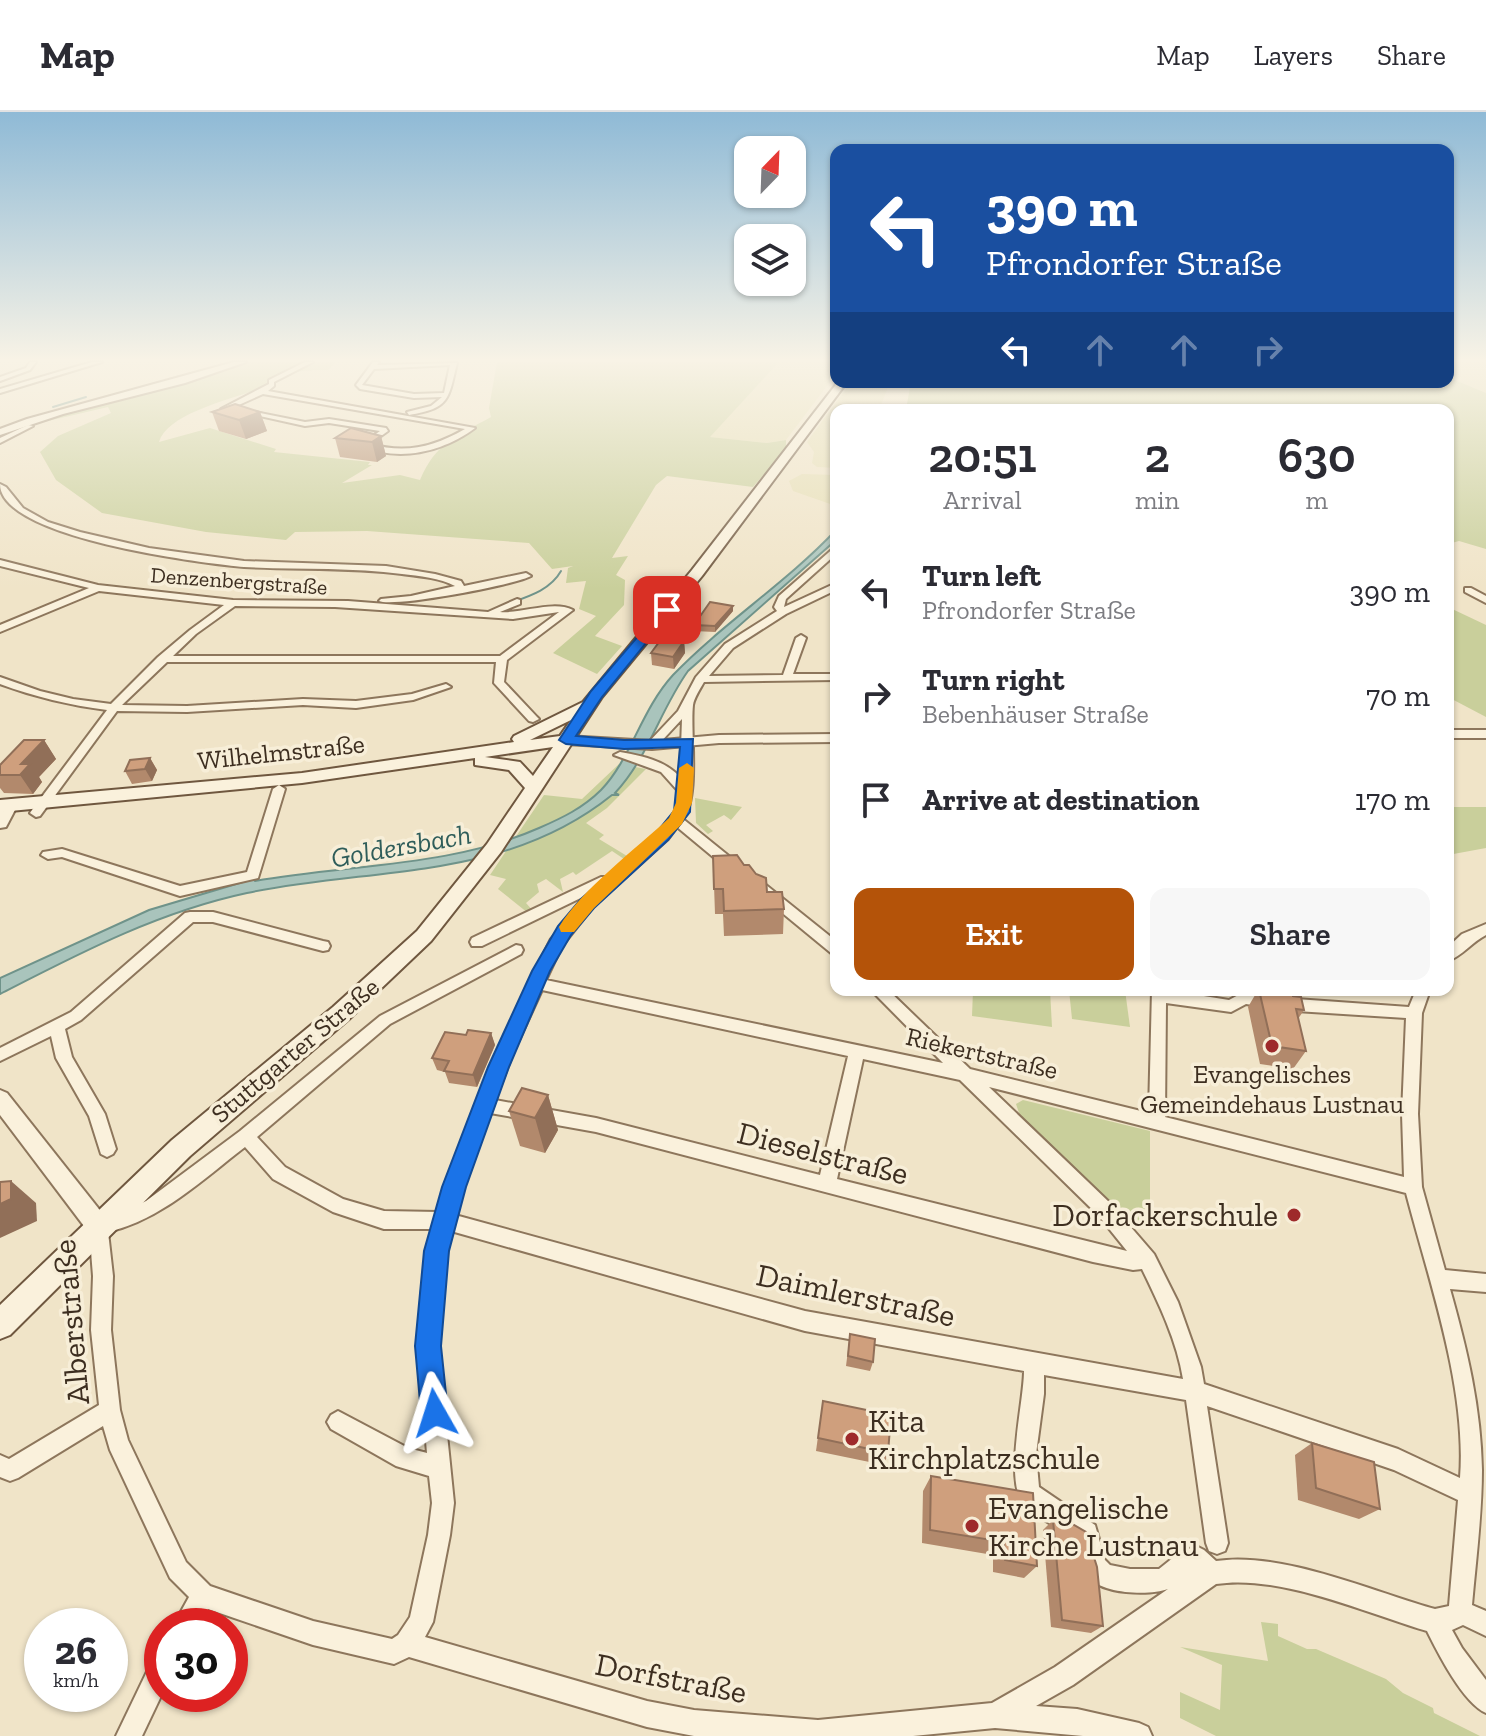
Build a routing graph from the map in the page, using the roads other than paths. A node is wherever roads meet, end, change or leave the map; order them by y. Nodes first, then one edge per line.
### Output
1 (373, 438) edge
2 (455, 438) edge
3 (800, 438) edge
4 (0, 486) edge
5 (830, 554) edge
6 (0, 563) edge
7 (526, 576) dead end
8 (98, 588) junction
9 (830, 589) edge
10 (455, 590) junction
11 (1468, 590) dead end
12 (1486, 600) edge
13 (517, 602) dead end
14 (233, 603) junction
15 (339, 605) junction
16 (783, 612) junction
17 (491, 613) junction
18 (0, 629) edge
19 (801, 638) dead end
20 (162, 659) junction
21 (502, 659) junction
22 (787, 677) junction
23 (830, 677) edge
24 (700, 679) junction
25 (0, 680) edge
26 (446, 687) dead end
27 (589, 705) junction
28 (688, 705) junction
29 (111, 710) junction
30 (533, 719) dead end
31 (668, 729) junction
32 (1454, 734) edge
33 (1486, 734) edge
34 (830, 738) edge
35 (688, 742) junction
36 (563, 745) junction
37 (505, 747) junction
38 (650, 753) junction
39 (481, 761) junction
40 (534, 788) junction
41 (279, 789) junction
42 (684, 791) junction
43 (39, 808) junction
44 (3, 812) edge
45 (677, 820) junction
46 (48, 855) dead end
47 (618, 877) junction
48 (1486, 929) edge
49 (477, 942) dead end
50 (830, 944) edge
51 (323, 946) dead end
52 (516, 950) dead end
53 (1454, 950) edge
54 (536, 983) junction
55 (884, 996) edge
56 (1159, 996) edge
57 (1176, 996) edge
58 (1421, 996) edge
59 (1275, 1003) edge
60 (1296, 1005) edge
61 (1414, 1013) junction
62 (57, 1029) junction
63 (857, 1051) junction
64 (0, 1055) edge
65 (964, 1074) junction
66 (0, 1099) edge
67 (484, 1105) junction
68 (1157, 1124) junction
69 (246, 1136) junction
70 (107, 1149) dead end
71 (827, 1183) junction
72 (1413, 1187) junction
73 (443, 1221) junction
74 (98, 1226) junction
75 (1147, 1260) junction
76 (1438, 1279) junction
77 (1486, 1283) edge
78 (0, 1325) edge
79 (1034, 1362) junction
80 (1196, 1392) junction
81 (110, 1410) junction
82 (338, 1422) dead end
83 (0, 1466) edge
84 (441, 1468) junction
85 (1469, 1494) junction
86 (1217, 1543) dead end
87 (1212, 1573) junction
88 (203, 1595) junction
89 (195, 1608) edge
90 (1460, 1611) junction
91 (1435, 1621) junction
92 (1486, 1624) edge
93 (407, 1644) junction
94 (1486, 1700) edge
95 (144, 1705) edge
96 (995, 1715) junction
97 (791, 1734) edge
98 (129, 1736) edge
99 (1139, 1736) edge

1 - 2 street
3 - 27 main road, Stuttgarter Straße
4 - 10 street
5 - 16 street
6 - 8 street, Denzenbergstraße
7 - 10 street, Denzenbergstraße
8 - 14 street, Denzenbergstraße
8 - 18 street
9 - 16 street
10 - 15 street, Denzenbergstraße
11 - 12 street
13 - 17 street
14 - 15 street, Denzenbergstraße
14 - 20 street
15 - 17 street
16 - 24 street
17 - 21 street
19 - 22 street
20 - 21 street
20 - 29 street
21 - 30 street
22 - 23 street
22 - 24 street
24 - 28 street
25 - 29 street
26 - 29 street
27 - 36 main road, Stuttgarter Straße
27 - 37 main road
28 - 31 street
28 - 35 street
29 - 43 street
31 - 35 street
31 - 38 street
32 - 33 street
34 - 35 street
35 - 38 street
35 - 42 street
36 - 37 main road, Wilhelmstraße
36 - 38 street
36 - 39 main road, Wilhelmstraße
36 - 40 main road, Stuttgarter Straße
37 - 43 main road, Wilhelmstraße
38 - 42 street
39 - 40 main road
39 - 41 main road, Wilhelmstraße
40 - 74 main road, Stuttgarter Straße
41 - 43 main road, Wilhelmstraße
41 - 46 street
42 - 45 street
43 - 44 main road, Wilhelmstraße
45 - 47 street
45 - 50 street
47 - 49 street
47 - 54 street
48 - 53 street
51 - 62 street
52 - 69 street
54 - 63 street, Riekertstraße
54 - 67 street
55 - 65 street
56 - 68 street
57 - 59 street
58 - 61 street
60 - 61 street
61 - 72 street
62 - 64 street
62 - 70 street
63 - 65 street, Riekertstraße
63 - 71 street
65 - 68 street, Riekertstraße
65 - 75 street
66 - 74 street, Alberstraße
67 - 71 street, Dieselstraße
67 - 73 street
68 - 72 street, Riekertstraße
69 - 73 street, Daimlerstraße
69 - 74 street
71 - 75 street, Dieselstraße
72 - 76 street
73 - 79 street, Daimlerstraße
73 - 84 street
74 - 78 main road, Stuttgarter Straße
74 - 81 street, Alberstraße
75 - 80 street
76 - 77 street
76 - 85 street
79 - 80 street, Daimlerstraße
79 - 87 street
80 - 85 street, Daimlerstraße
80 - 86 street
81 - 83 street
81 - 88 street, Alberstraße
82 - 84 street
84 - 93 street
85 - 90 street
87 - 91 street
87 - 96 street
88 - 89 street
88 - 93 street, Dorfstraße
90 - 91 street
90 - 92 street
91 - 94 street
93 - 97 street, Dorfstraße
95 - 98 street
96 - 97 street, Dorfstraße
96 - 99 street, Dorfstraße

